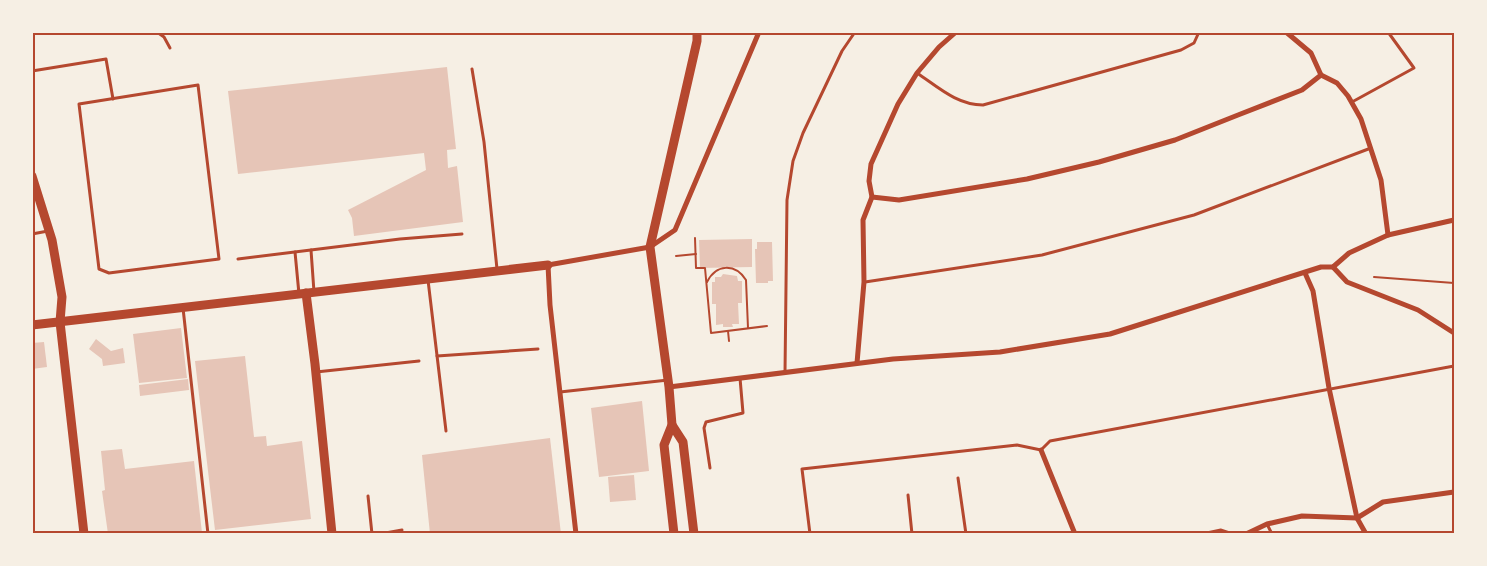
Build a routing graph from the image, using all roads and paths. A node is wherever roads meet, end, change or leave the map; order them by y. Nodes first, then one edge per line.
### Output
1 (157, 32) edge
2 (697, 32) edge
3 (759, 32) edge
4 (854, 32) edge
5 (956, 32) edge
6 (1199, 32) edge
7 (1286, 32) edge
8 (1388, 32) edge
9 (170, 48) dead end
10 (472, 68) dead end
11 (32, 71) edge
12 (917, 73) junction
13 (1321, 75) junction
14 (112, 99) junction
15 (1352, 102) junction
16 (1371, 148) junction
17 (33, 177) edge
18 (872, 197) junction
19 (1454, 220) edge
20 (49, 231) junction
21 (32, 234) edge
22 (462, 234) dead end
23 (1388, 235) junction
24 (695, 238) dead end
25 (650, 247) junction
26 (311, 250) junction
27 (296, 252) junction
28 (696, 254) junction
29 (676, 256) dead end
30 (238, 259) dead end
31 (548, 264) junction
32 (1333, 267) junction
33 (497, 270) junction
34 (1305, 273) junction
35 (1374, 277) dead end
36 (428, 280) junction
37 (707, 282) junction
38 (864, 282) junction
39 (1454, 284) edge
40 (307, 293) junction
41 (183, 308) junction
42 (60, 322) junction
43 (32, 325) edge
44 (767, 326) dead end
45 (748, 328) junction
46 (728, 331) junction
47 (1454, 332) edge
48 (729, 341) dead end
49 (538, 349) dead end
50 (437, 356) junction
51 (419, 361) dead end
52 (857, 363) junction
53 (1454, 366) edge
54 (316, 372) junction
55 (785, 373) junction
56 (740, 378) junction
57 (669, 383) junction
58 (1329, 388) junction
59 (560, 392) junction
60 (672, 425) junction
61 (446, 431) dead end
62 (1041, 450) junction
63 (710, 468) dead end
64 (958, 478) dead end
65 (1454, 492) edge
66 (908, 495) dead end
67 (368, 496) dead end
68 (1357, 518) junction
69 (1267, 524) junction
70 (402, 530) dead end
71 (84, 534) edge
72 (208, 534) edge
73 (332, 534) edge
74 (372, 534) edge
75 (380, 534) edge
76 (576, 534) edge
77 (674, 534) edge
78 (694, 534) edge
79 (810, 534) edge
80 (912, 534) edge
81 (966, 534) edge
82 (1075, 534) edge
83 (1207, 534) edge
84 (1230, 534) edge
85 (1246, 534) edge
86 (1272, 534) edge
87 (1366, 534) edge

1 - 9 lane
2 - 25 main road
3 - 25 street
4 - 55 lane
5 - 12 street
6 - 12 lane
7 - 13 street
8 - 15 lane
10 - 33 lane
11 - 14 lane
12 - 18 street
13 - 15 street
13 - 18 street
14 - 14 lane
15 - 16 street
16 - 23 street
16 - 38 lane
17 - 20 main road
18 - 38 street
19 - 23 street
20 - 21 lane
20 - 42 main road
22 - 26 lane
23 - 32 street
24 - 28 path
25 - 31 street
25 - 57 main road
26 - 27 lane
26 - 40 lane
27 - 30 lane
27 - 40 lane
28 - 29 path
28 - 37 path
31 - 33 main road
31 - 59 street
32 - 34 street
32 - 47 street
33 - 36 main road
34 - 52 street
34 - 58 street
35 - 39 path
36 - 40 main road
36 - 50 lane
37 - 45 path
37 - 46 path
38 - 52 street
40 - 41 main road
40 - 54 main road
41 - 42 main road
41 - 72 lane
42 - 43 main road
42 - 71 main road
44 - 45 path
45 - 46 path
46 - 48 path
49 - 50 lane
50 - 61 lane
51 - 54 lane
52 - 55 street
53 - 58 lane
54 - 73 main road
55 - 56 street
56 - 57 street
56 - 63 lane
57 - 59 lane
57 - 60 main road
58 - 62 lane
58 - 68 street
59 - 76 street
60 - 77 main road
60 - 78 main road
62 - 79 lane
62 - 82 street
64 - 81 lane
65 - 68 street
66 - 80 lane
67 - 74 lane
68 - 69 street
68 - 87 street
69 - 85 street
69 - 86 lane
70 - 75 lane
83 - 84 street

